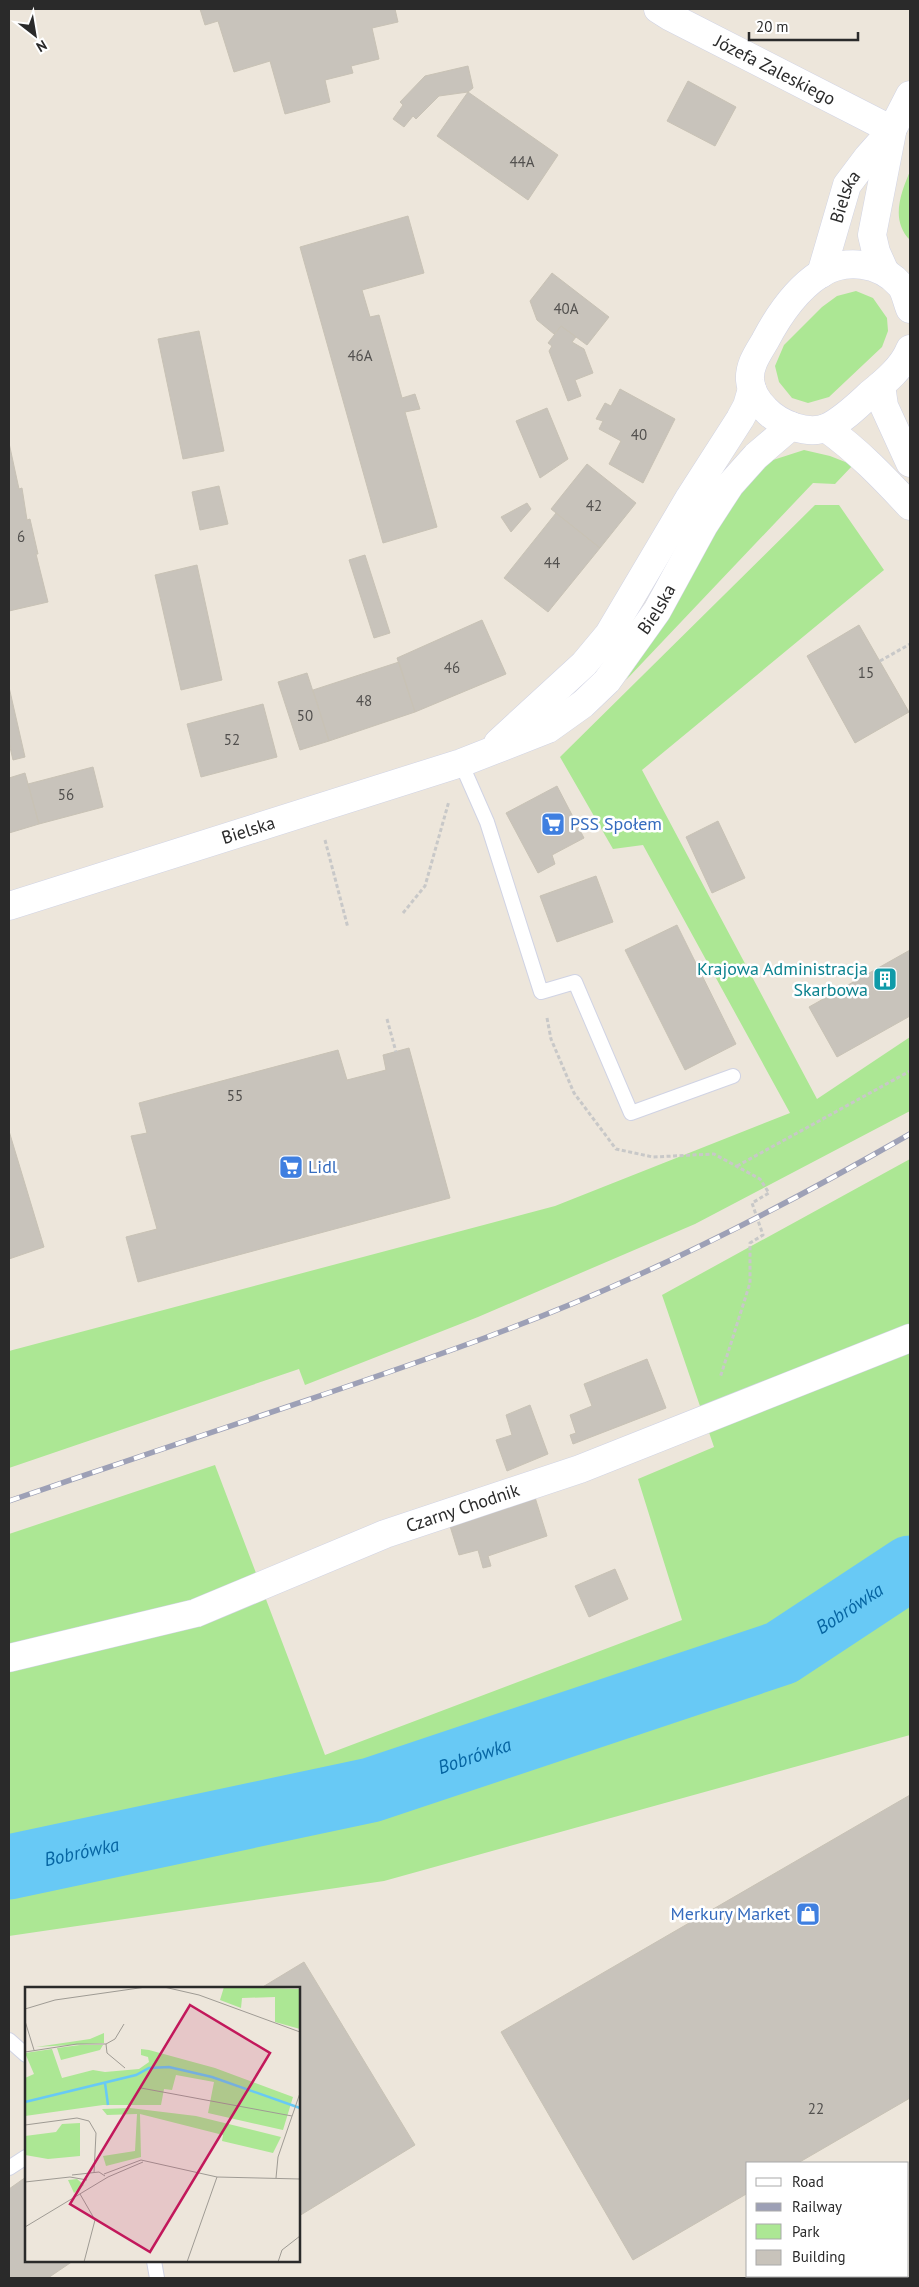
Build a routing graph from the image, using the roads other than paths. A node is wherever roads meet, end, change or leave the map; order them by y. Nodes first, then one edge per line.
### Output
1 (658, 9) edge
2 (910, 95) edge
3 (892, 130) junction
4 (821, 274) junction
5 (902, 288) edge
6 (910, 349) edge
7 (881, 385) junction
8 (752, 389) junction
9 (791, 426) junction
10 (826, 428) junction
11 (910, 462) edge
12 (910, 506) edge
13 (488, 752) junction
14 (461, 763) junction
15 (9, 906) edge
16 (732, 1076) dead end
17 (910, 1338) edge
18 (9, 1658) edge
19 (9, 2040) edge
20 (25, 2054) edge
21 (25, 2158) edge
22 (9, 2168) edge
23 (154, 2262) edge
24 (157, 2278) edge

1 - 3 street, Józefa Zaleskiego
2 - 3 street, Bielska
3 - 4 street, Bielska
3 - 5 street, Bielska
4 - 5 street
4 - 8 street
6 - 7 street
7 - 10 street
7 - 11 street
8 - 9 street
8 - 13 street, Bielska
9 - 10 street
9 - 13 street, Bielska
10 - 12 street
13 - 14 street, Bielska
14 - 15 street, Bielska
14 - 16 lane
17 - 18 street, Czarny Chodnik
19 - 20 lane
21 - 22 lane
23 - 24 lane

